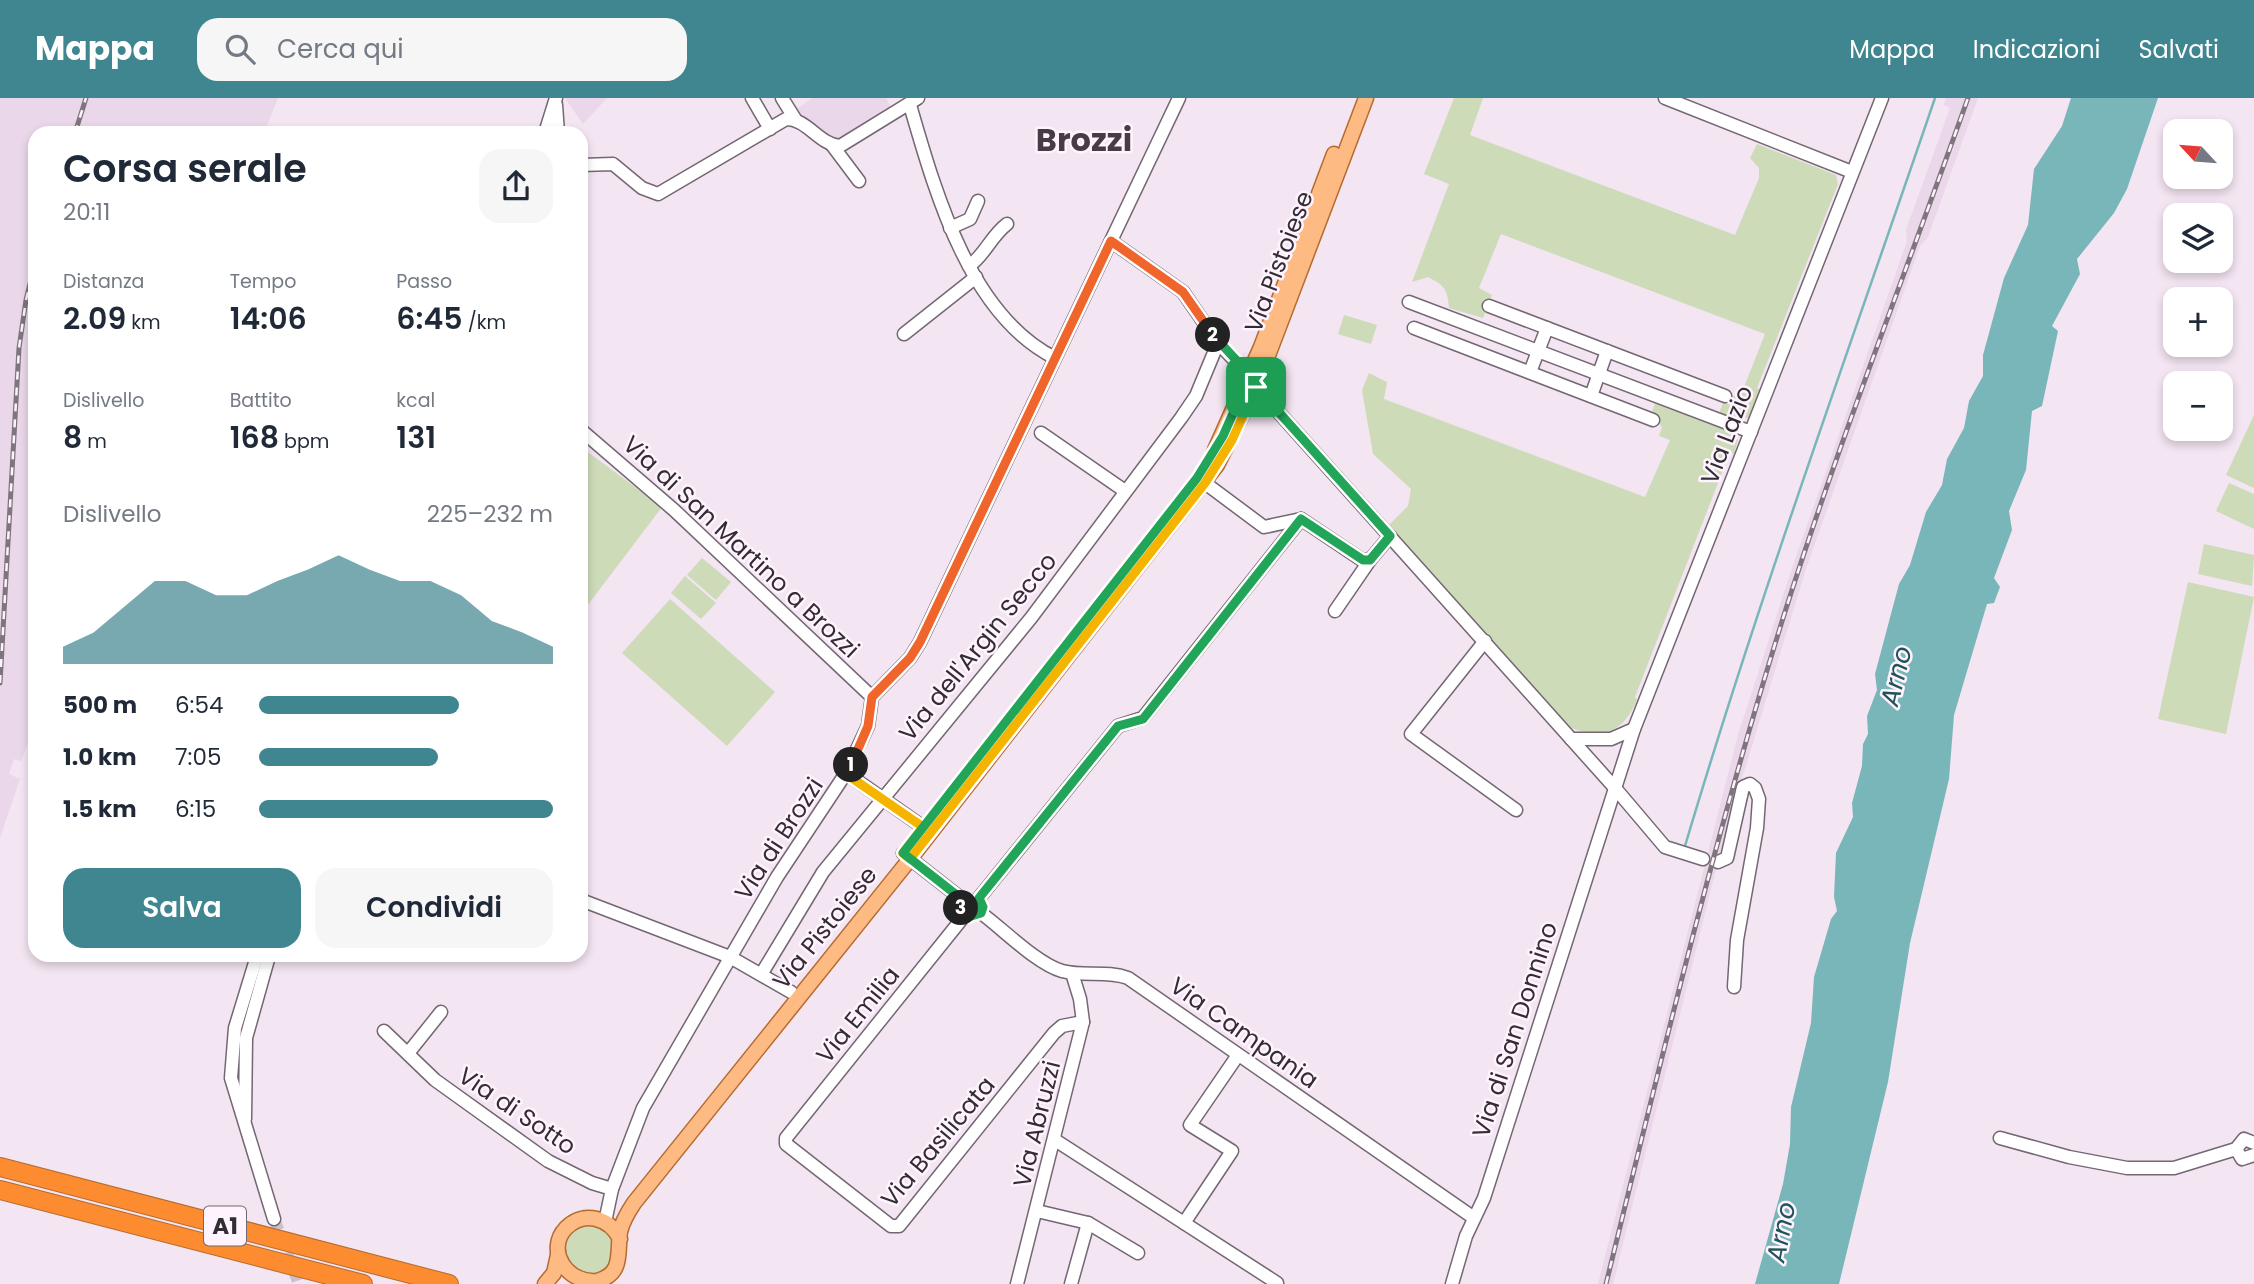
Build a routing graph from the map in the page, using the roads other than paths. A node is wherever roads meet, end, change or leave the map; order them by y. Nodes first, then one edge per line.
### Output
1 (751, 98) edge
2 (782, 98) edge
3 (1178, 98) edge
4 (1356, 98) edge
5 (1366, 98) edge
6 (1882, 98) edge
7 (556, 99) edge
8 (1670, 99) edge
9 (914, 102) edge
10 (795, 119) junction
11 (547, 126) edge
12 (558, 126) edge
13 (770, 129) junction
14 (832, 145) junction
15 (588, 165) edge
16 (1852, 172) junction
17 (859, 181) dead end
18 (978, 201) dead end
19 (1007, 224) dead end
20 (950, 228) junction
21 (1111, 241) junction
22 (973, 271) junction
23 (1409, 302) dead end
24 (1489, 306) dead end
25 (1415, 328) dead end
26 (1547, 328) junction
27 (1481, 329) junction
28 (904, 334) dead end
29 (1218, 343) junction
30 (1473, 351) junction
31 (1538, 351) junction
32 (1607, 351) junction
33 (1055, 358) junction
34 (1530, 372) junction
35 (1663, 372) junction
36 (1598, 374) junction
37 (1253, 381) junction
38 (1654, 395) junction
39 (1591, 396) junction
40 (1725, 396) dead end
41 (1653, 420) dead end
42 (1032, 429) junction
43 (1751, 432) junction
44 (588, 436) edge
45 (1205, 483) junction
46 (1125, 491) junction
47 (1301, 519) junction
48 (1390, 536) junction
49 (1370, 560) junction
50 (1335, 611) dead end
51 (1485, 641) junction
52 (872, 697) junction
53 (1634, 729) junction
54 (1571, 739) junction
55 (846, 774) junction
56 (1615, 788) junction
57 (881, 797) junction
58 (1516, 810) dead end
59 (923, 827) junction
60 (907, 856) junction
61 (1703, 859) dead end
62 (1721, 862) dead end
63 (979, 898) junction
64 (963, 900) junction
65 (588, 903) edge
66 (981, 913) junction
67 (965, 915) junction
68 (730, 957) junction
69 (255, 962) edge
70 (267, 962) edge
71 (762, 973) junction
72 (1072, 973) junction
73 (1734, 987) dead end
74 (791, 992) junction
75 (441, 1012) dead end
76 (1083, 1022) junction
77 (384, 1031) dead end
78 (409, 1052) junction
79 (1238, 1055) junction
80 (245, 1130) junction
81 (2000, 1138) dead end
82 (1055, 1140) junction
83 (2253, 1140) edge
84 (785, 1141) joint
85 (2236, 1149) junction
86 (2253, 1158) edge
87 (0, 1167) edge
88 (612, 1189) junction
89 (0, 1190) edge
90 (1037, 1211) junction
91 (1474, 1218) junction
92 (274, 1219) tunnel mouth
93 (598, 1220) junction
94 (1088, 1223) junction
95 (1184, 1223) junction
96 (620, 1239) junction
97 (1138, 1253) dead end
98 (558, 1254) junction
99 (576, 1280) edge
100 (604, 1280) edge
101 (1277, 1283) edge
102 (363, 1284) edge
103 (450, 1284) edge
104 (547, 1284) edge
105 (1017, 1284) edge
106 (1071, 1284) edge
107 (1452, 1284) edge

1 - 13 street
2 - 10 street
3 - 21 street
4 - 37 main road, Via Pistoiese
5 - 37 main road, Via Pistoiese
6 - 16 street, Via Lazio
7 - 11 street
7 - 12 street
8 - 16 street
9 - 14 street
9 - 20 street
10 - 13 street
10 - 14 street
13 - 15 street
14 - 17 street
16 - 43 street, Via Lazio
18 - 20 street
19 - 22 street
20 - 22 street
21 - 29 street
21 - 33 street
22 - 28 street
22 - 33 street
23 - 27 street
24 - 26 street
25 - 30 street
26 - 31 street
26 - 32 street
27 - 30 street
27 - 31 street
29 - 37 street
29 - 46 street, Via dell'Argin Secco
30 - 34 street
31 - 34 street
31 - 36 street
32 - 35 street
32 - 36 street
33 - 42 street
34 - 39 street
35 - 38 street
35 - 40 street
36 - 38 street
36 - 39 street
37 - 45 main road, Via Pistoiese
37 - 48 street
37 - 59 main road, Via Pistoiese
38 - 43 street
39 - 41 street
42 - 46 street
42 - 52 street
43 - 53 street, Via Lazio
44 - 52 street, Via di San Martino a Brozzi
45 - 47 street
45 - 60 main road, Via Pistoiese
46 - 57 street, Via dell'Argin Secco
47 - 49 street
47 - 63 street
48 - 49 street
48 - 51 street
49 - 50 street
51 - 54 street
51 - 58 street
52 - 55 street, Via di Brozzi
53 - 54 street
53 - 56 street, Via Lazio
54 - 56 street
55 - 57 street
55 - 68 street, Via di Brozzi
56 - 61 street
56 - 91 street, Via di San Donnino
57 - 59 street
57 - 71 street, Via dell'Argin Secco
59 - 60 main road, Via Pistoiese
60 - 64 street
60 - 74 main road, Via Pistoiese
60 - 96 main road, Via Pistoiese
62 - 73 street
63 - 64 street
63 - 66 street
64 - 67 street
65 - 68 street
66 - 67 street
66 - 72 street, Via Campania
67 - 84 street, Via Emilia
68 - 71 street
68 - 88 street, Via di Brozzi
69 - 80 street
70 - 80 street
71 - 74 street
72 - 76 street, Via Abruzzi
72 - 79 street, Via Campania
74 - 93 main road, Via Pistoiese
75 - 78 street
76 - 82 street, Via Abruzzi
76 - 84 street, Via Basilicata
77 - 78 street, Via di Sotto
78 - 88 street, Via di Sotto
79 - 91 street, Via Campania
79 - 95 street
80 - 92 street
81 - 85 street
82 - 90 street, Via Abruzzi
82 - 95 street
83 - 85 street
85 - 86 street
87 - 103 highway, A1
88 - 93 street, Via di Brozzi
89 - 102 highway, A1
90 - 94 street
90 - 105 street, Via Abruzzi
91 - 107 street, Via di San Donnino
93 - 96 main road
93 - 98 main road, Via Pistoiese
94 - 97 street
94 - 106 street
95 - 101 street
96 - 100 main road, Via Pistoiese
98 - 99 main road
98 - 104 main road, Via Pistoiese
99 - 100 main road, Via Pistoiese
99 - 104 main road, Via Pistoiese

